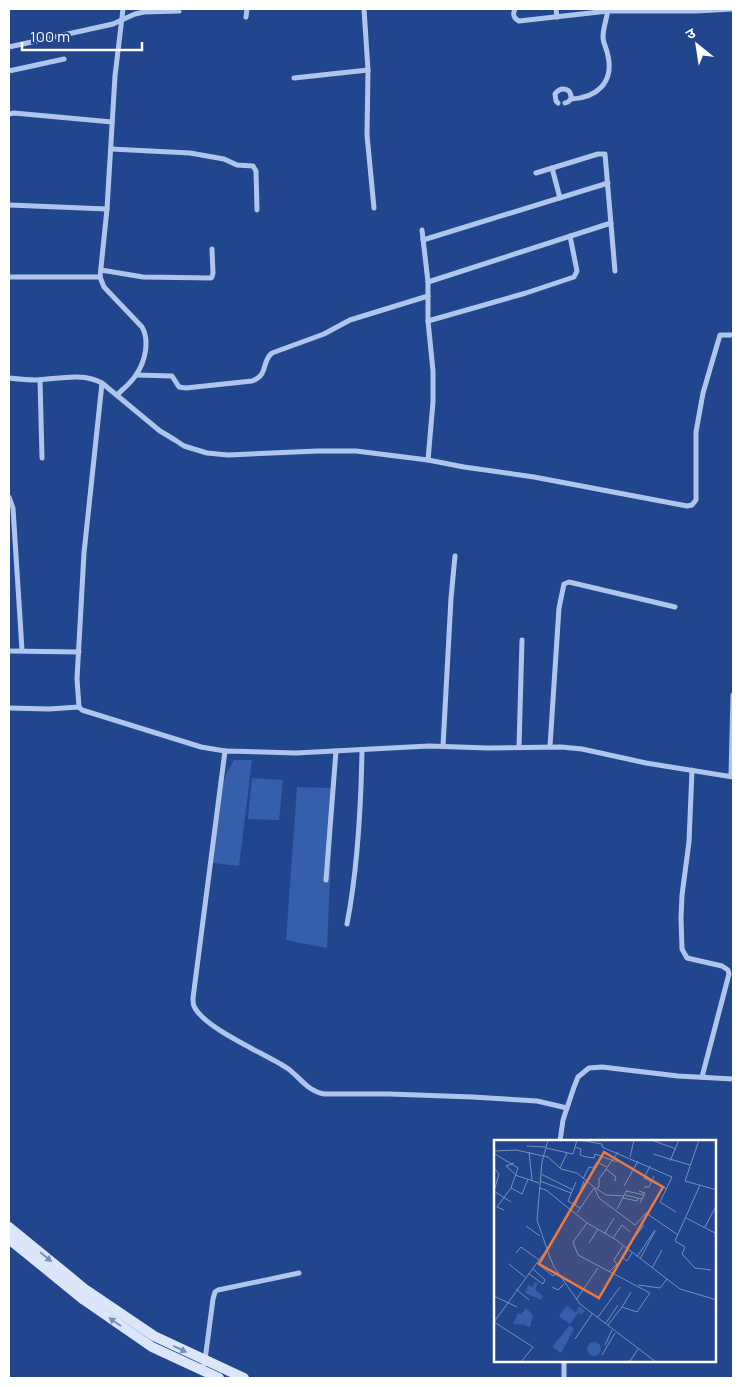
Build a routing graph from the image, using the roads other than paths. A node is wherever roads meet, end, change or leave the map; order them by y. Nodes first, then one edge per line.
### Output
1 (123, 9) edge
2 (247, 9) edge
3 (364, 9) edge
4 (515, 9) edge
5 (556, 9) edge
6 (733, 9) edge
7 (608, 10) edge
8 (179, 11) dead end
9 (246, 17) dead end
10 (557, 17) junction
11 (121, 21) junction
12 (9, 47) edge
13 (64, 59) dead end
14 (368, 70) junction
15 (9, 71) edge
16 (294, 78) dead end
17 (571, 99) junction
18 (558, 103) dead end
19 (565, 103) dead end
20 (9, 114) edge
21 (112, 122) junction
22 (111, 149) junction
23 (552, 168) junction
24 (536, 173) dead end
25 (608, 183) junction
26 (560, 198) junction
27 (9, 205) edge
28 (374, 208) dead end
29 (107, 209) junction
30 (258, 210) dead end
31 (611, 223) junction
32 (422, 230) dead end
33 (570, 236) junction
34 (423, 240) junction
35 (212, 249) dead end
36 (100, 270) junction
37 (615, 271) dead end
38 (9, 277) edge
39 (100, 277) junction
40 (428, 282) junction
41 (428, 296) junction
42 (428, 321) junction
43 (733, 335) edge
44 (137, 375) junction
45 (9, 378) edge
46 (40, 380) junction
47 (102, 382) junction
48 (117, 395) junction
49 (42, 458) dead end
50 (428, 460) junction
51 (9, 497) edge
52 (455, 556) dead end
53 (675, 607) dead end
54 (522, 640) dead end
55 (22, 650) junction
56 (9, 651) edge
57 (79, 652) junction
58 (733, 695) edge
59 (79, 707) junction
60 (9, 708) edge
61 (443, 746) junction
62 (550, 746) junction
63 (519, 747) junction
64 (362, 750) junction
65 (225, 751) junction
66 (336, 751) junction
67 (692, 770) junction
68 (732, 776) edge
69 (326, 880) dead end
70 (347, 924) dead end
71 (702, 1077) junction
72 (733, 1079) edge
73 (567, 1108) junction
74 (560, 1140) edge
75 (9, 1227) edge
76 (9, 1239) edge
77 (299, 1273) dead end
78 (564, 1362) edge
79 (203, 1365) junction
80 (219, 1378) edge
81 (244, 1378) edge
82 (564, 1378) edge

1 - 11 street
2 - 9 street
3 - 14 street
4 - 10 street
5 - 10 street
6 - 7 street
7 - 10 street
7 - 17 street
8 - 11 street
11 - 12 street
11 - 21 street
13 - 15 street
14 - 16 street
14 - 28 street
17 - 18 street
17 - 19 street
20 - 21 street
21 - 22 street
22 - 29 street
22 - 30 street
23 - 24 street
23 - 25 street
23 - 26 street
25 - 26 street
25 - 31 street
26 - 34 street
27 - 29 street
29 - 36 street
31 - 33 street
31 - 37 street
32 - 34 street
33 - 40 street
33 - 42 street
34 - 40 street
35 - 36 street
36 - 39 street
38 - 39 street
39 - 44 street
40 - 41 street
41 - 42 street
41 - 44 street
42 - 50 street
43 - 50 street
44 - 48 street
45 - 46 street
46 - 47 street
46 - 49 street
47 - 48 street
47 - 57 street
48 - 50 street
51 - 55 street
52 - 61 street
53 - 62 street
54 - 63 street
55 - 56 street
55 - 57 street
57 - 59 street
58 - 68 street
59 - 60 street
59 - 65 street
61 - 63 street
61 - 64 street
62 - 63 street
62 - 67 street
64 - 66 street
64 - 70 street
65 - 66 street
65 - 73 street
66 - 69 street
67 - 68 street
67 - 71 street
71 - 72 street
71 - 73 street
73 - 74 street
75 -> 79 street
79 -> 76 street
77 - 79 street
78 - 82 street
79 - 80 street
79 - 81 street

